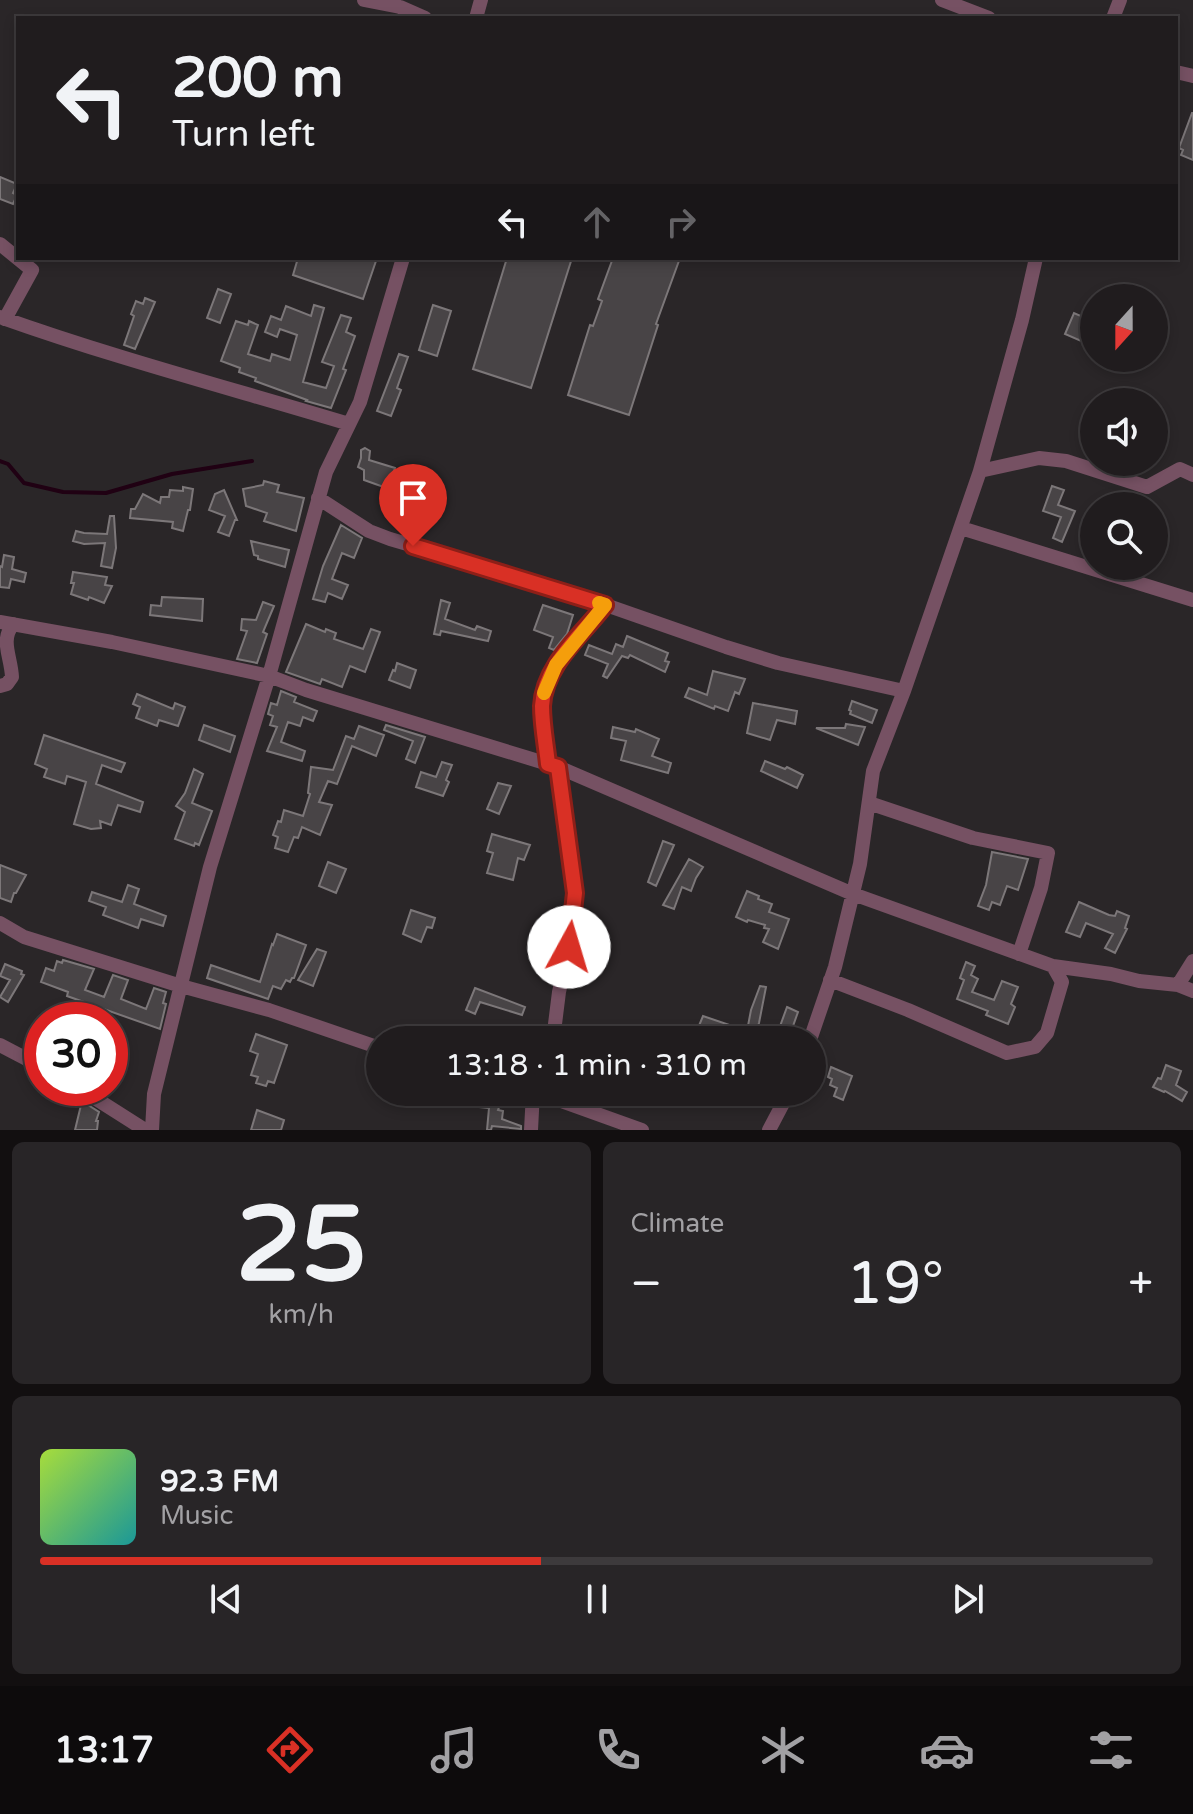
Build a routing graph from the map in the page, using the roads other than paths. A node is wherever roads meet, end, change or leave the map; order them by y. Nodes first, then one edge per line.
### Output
1 (364, 0) edge
2 (942, 0) edge
3 (420, 16) edge
4 (984, 16) edge
5 (0, 244) edge
6 (16, 257) edge
7 (20, 260) edge
8 (402, 260) edge
9 (1036, 260) edge
10 (2, 318) edge
11 (349, 424) junction
12 (980, 471) junction
13 (1193, 475) edge
14 (318, 498) junction
15 (961, 528) junction
16 (1193, 600) edge
17 (605, 605) junction
18 (6, 623) edge
19 (269, 676) junction
20 (0, 686) edge
21 (904, 691) junction
22 (553, 765) junction
23 (869, 803) junction
24 (853, 894) junction
25 (0, 923) edge
26 (1019, 954) junction
27 (1193, 961) edge
28 (1053, 966) junction
29 (830, 980) junction
30 (1178, 985) junction
31 (181, 986) junction
32 (1193, 991) edge
33 (555, 1026) edge
34 (815, 1026) edge
35 (366, 1043) edge
36 (0, 1045) edge
37 (24, 1058) edge
38 (107, 1106) edge
39 (534, 1106) edge
40 (574, 1106) edge
41 (782, 1106) edge
42 (145, 1130) edge
43 (152, 1130) edge
44 (531, 1130) edge
45 (642, 1130) edge
46 (769, 1130) edge

1 - 3 street
2 - 4 street
5 - 6 street
7 - 10 street
8 - 11 street
9 - 12 street
10 - 11 street
11 - 14 street
12 - 13 street
12 - 15 street
14 - 17 street
14 - 19 street
15 - 16 street
15 - 21 street
17 - 21 street
17 - 22 street
18 - 19 street
18 - 20 street
19 - 22 street
19 - 31 street
21 - 23 street
22 - 24 street
22 - 33 street
23 - 24 street
23 - 26 street
24 - 26 street
24 - 29 street
25 - 31 street
26 - 28 street
27 - 30 street
28 - 29 street
28 - 30 street
29 - 34 street
30 - 32 street
31 - 35 street
31 - 43 street
36 - 37 street
38 - 42 street
39 - 44 street
40 - 45 street
41 - 46 street

